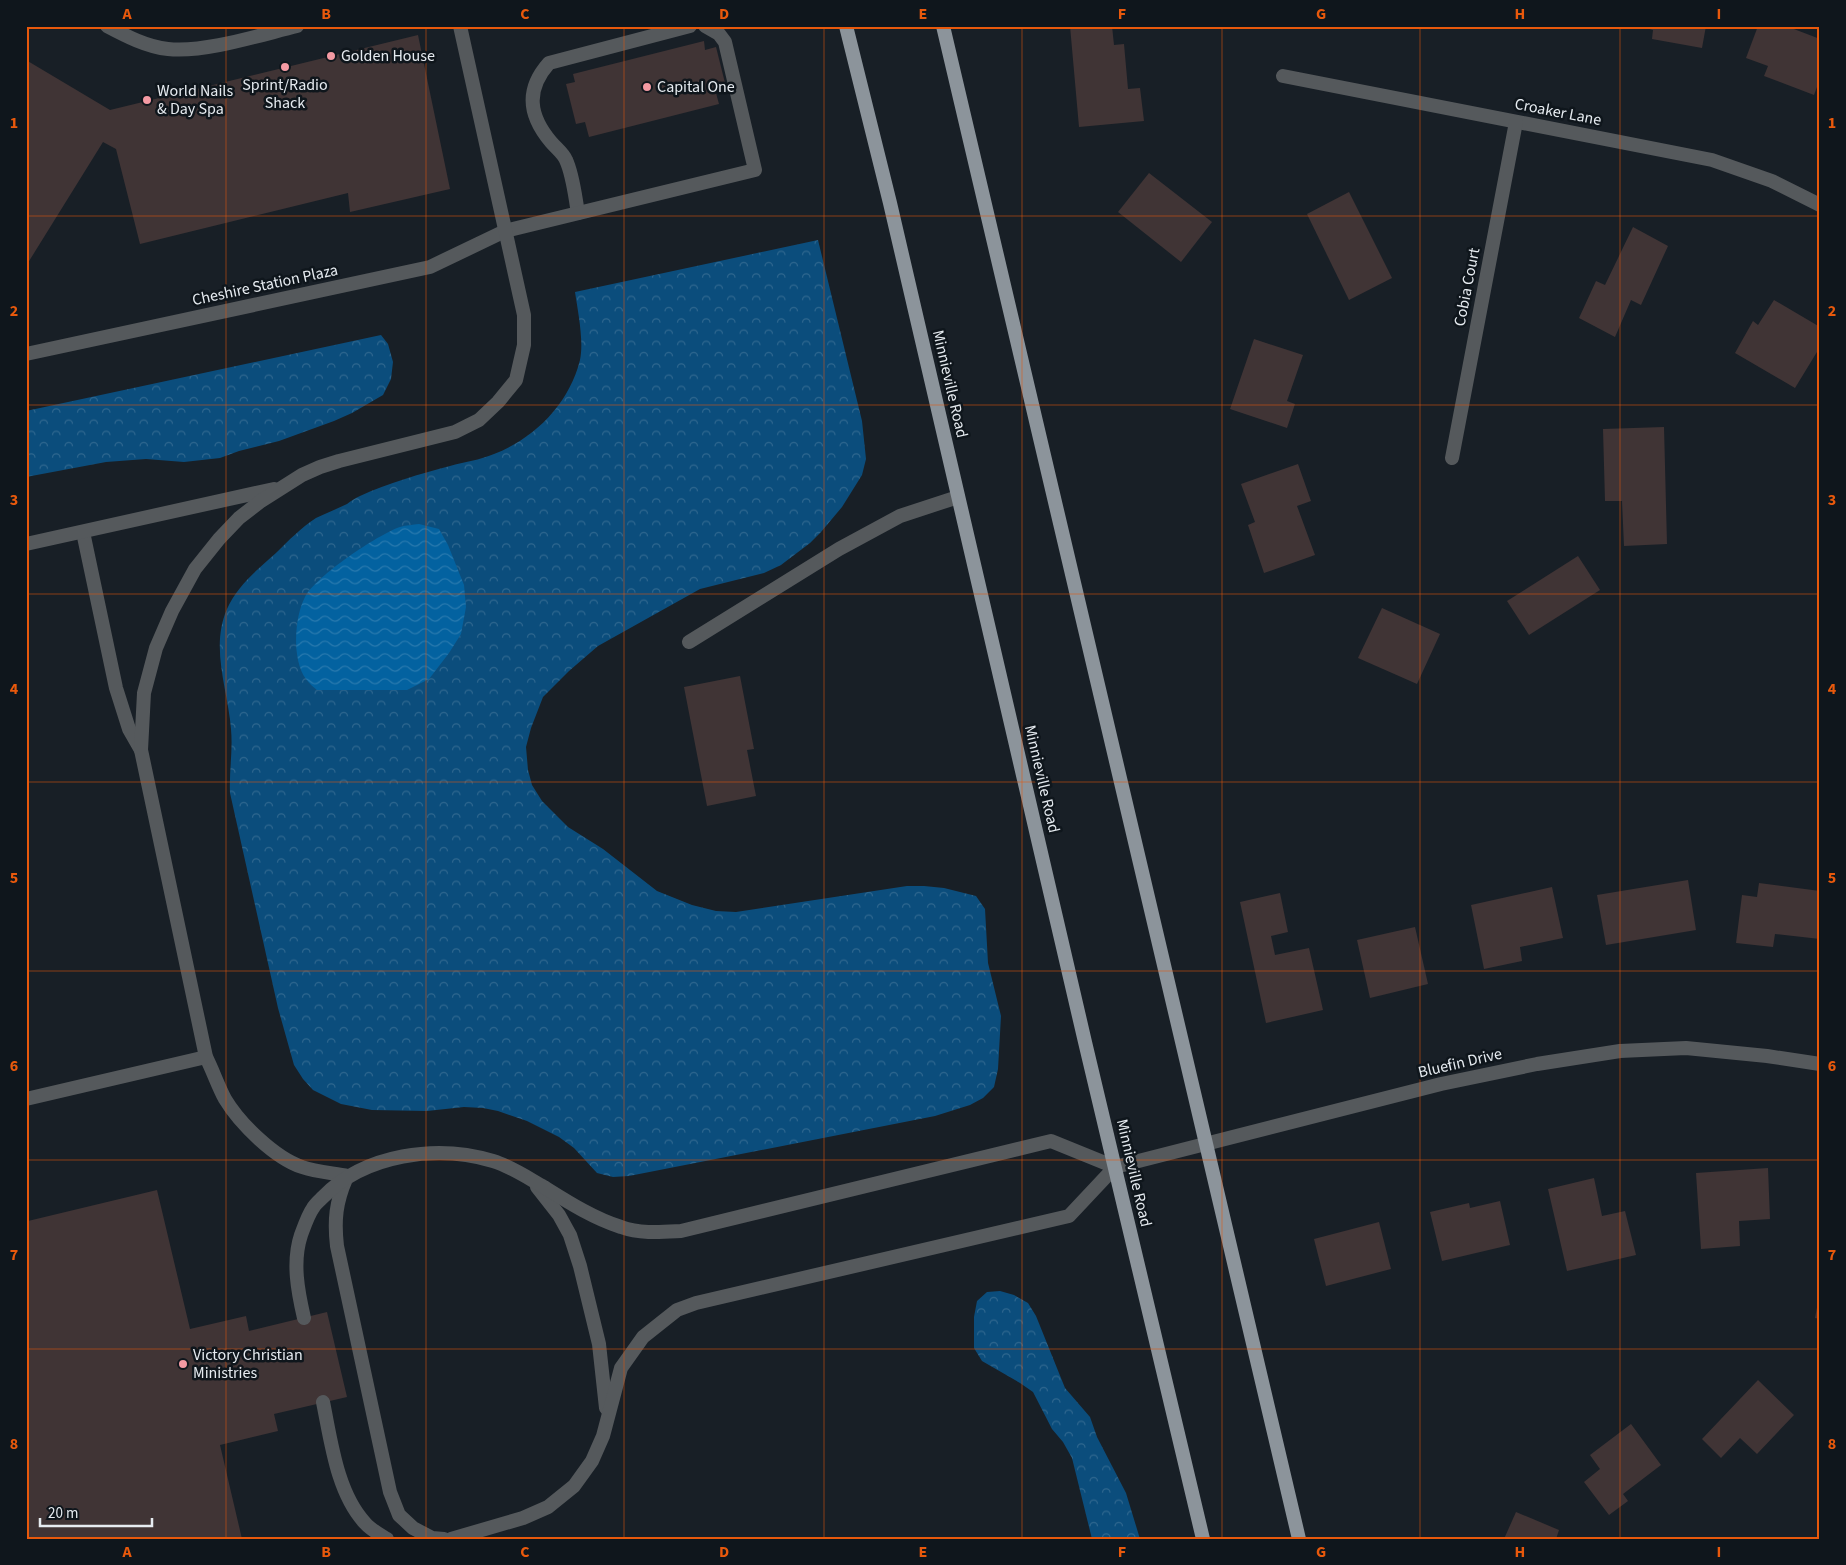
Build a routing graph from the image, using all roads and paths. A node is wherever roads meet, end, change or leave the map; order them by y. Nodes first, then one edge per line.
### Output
1 (107, 26) edge
2 (297, 26) edge
3 (460, 26) edge
4 (690, 26) edge
5 (705, 26) edge
6 (846, 26) edge
7 (943, 26) edge
8 (1283, 76) dead end
9 (1516, 122) junction
10 (1820, 204) edge
11 (578, 212) junction
12 (505, 232) junction
13 (26, 354) edge
14 (1452, 458) dead end
15 (284, 486) junction
16 (958, 498) junction
17 (83, 532) junction
18 (26, 544) edge
19 (689, 642) dead end
20 (141, 750) junction
21 (206, 1057) junction
22 (1820, 1064) edge
23 (26, 1099) edge
24 (1206, 1143) junction
25 (1115, 1167) junction
26 (348, 1176) junction
27 (530, 1179) junction
28 (304, 1318) dead end
29 (322, 1402) dead end
30 (603, 1436) junction
31 (387, 1539) edge
32 (444, 1539) edge
33 (452, 1539) edge
34 (1203, 1539) edge
35 (1300, 1539) edge

1 - 2 street
3 - 12 street
4 - 11 street
5 - 11 street, Cheshire Station Plaza
6 - 16 main road, Minnieville Road
7 - 24 main road
8 - 9 street, Croaker Lane
9 - 10 street, Croaker Lane
9 - 14 street, Cobia Court
11 - 12 street, Cheshire Station Plaza
12 - 13 street, Cheshire Station Plaza
12 - 15 street
15 - 17 street
15 - 20 street
16 - 19 street
16 - 25 main road, Minnieville Road
17 - 18 street
17 - 20 street
20 - 21 street
21 - 23 street
21 - 26 street
22 - 24 street, Bluefin Drive
24 - 25 street, Bluefin Drive
24 - 35 main road
25 - 27 street
25 - 30 street
25 - 34 main road, Minnieville Road
26 - 27 street
26 - 28 street
26 - 32 street
27 - 30 street
29 - 31 street
30 - 33 street

